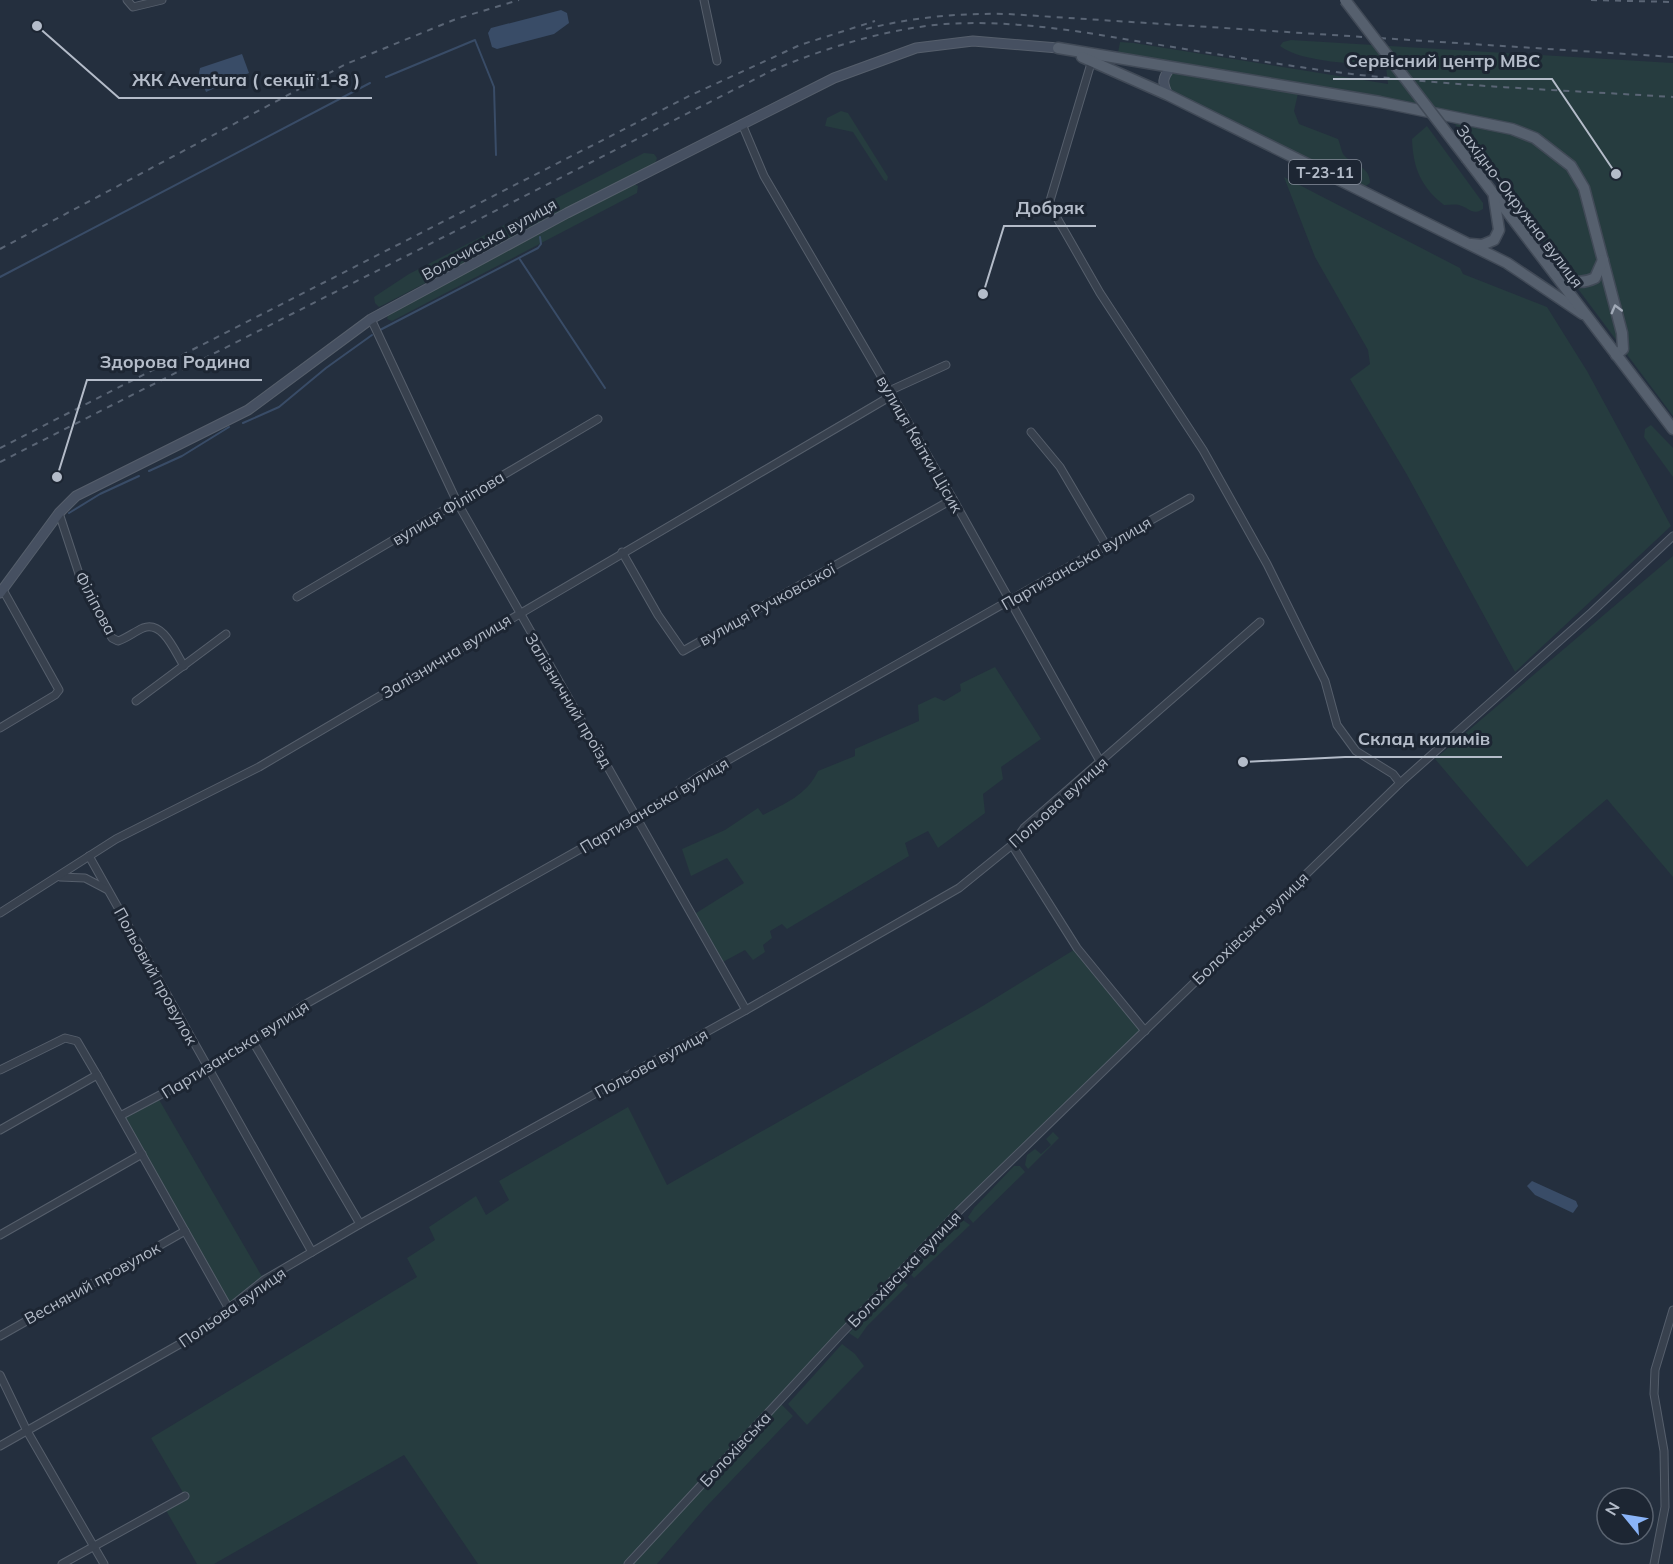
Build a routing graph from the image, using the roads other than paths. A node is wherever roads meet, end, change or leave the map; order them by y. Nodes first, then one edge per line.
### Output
1 (127, 0) edge
2 (162, 0) edge
3 (704, 0) edge
4 (1345, 0) edge
5 (1058, 48) joint
6 (1093, 57) junction
7 (717, 61) dead end
8 (1171, 67) junction
9 (1168, 95) junction
10 (742, 124) junction
11 (1493, 194) junction
12 (1456, 238) junction
13 (1604, 260) junction
14 (1545, 262) junction
15 (1583, 314) junction
16 (371, 320) junction
17 (1616, 355) junction
18 (946, 365) dead end
19 (890, 393) junction
20 (598, 419) dead end
21 (1673, 429) edge
22 (1031, 432) dead end
23 (1190, 498) dead end
24 (953, 500) junction
25 (457, 502) junction
26 (59, 513) junction
27 (1673, 536) edge
28 (1106, 545) junction
29 (622, 552) junction
30 (2, 591) edge
31 (297, 597) dead end
32 (1010, 602) junction
33 (518, 613) junction
34 (1260, 622) dead end
35 (226, 634) dead end
36 (184, 666) junction
37 (136, 701) dead end
38 (0, 728) edge
39 (1101, 763) junction
40 (1400, 783) junction
41 (638, 817) junction
42 (1012, 845) junction
43 (89, 856) junction
44 (52, 879) junction
45 (108, 890) junction
46 (0, 913) edge
47 (746, 1010) junction
48 (1145, 1031) junction
49 (252, 1040) junction
50 (209, 1069) junction
51 (0, 1070) edge
52 (97, 1075) junction
53 (122, 1115) junction
54 (0, 1130) edge
55 (142, 1154) junction
56 (360, 1224) junction
57 (185, 1232) junction
58 (0, 1235) edge
59 (312, 1252) junction
60 (230, 1309) junction
61 (1673, 1310) edge
62 (841, 1334) joint
63 (0, 1335) edge
64 (0, 1375) edge
65 (27, 1431) junction
66 (0, 1446) edge
67 (185, 1496) dead end
68 (94, 1545) junction
69 (62, 1564) edge
70 (104, 1564) edge
71 (628, 1564) edge
72 (1654, 1564) edge

1 - 2 street
3 - 7 street
4 - 11 main road, Західно-Окружна вулиця, bridge
5 - 6 main road, Т-23-11
5 - 10 main road, Волочиська вулиця / Т-23-11
6 - 8 main road, Т-23-11
6 - 9 main road, Т-23-11
6 - 40 street
8 - 9 main road
8 - 13 main road, Т-23-11
9 - 12 main road, Т-23-11
10 - 16 main road, Волочиська вулиця / Т-23-11
10 - 19 street, вулиця Квітки Цісик
11 - 12 main road
11 - 14 main road, Західно-Окружна вулиця
12 - 15 main road, Т-23-11
13 - 14 main road
17 -> 13 main road, Т-23-11
14 - 15 main road, Західно-Окружна вулиця
15 - 17 main road, Західно-Окружна вулиця / Т-23-11
16 - 25 street, Залізничний проїзд
16 - 26 main road, Волочиська вулиця / Т-23-11
17 - 21 main road, Західно-Окружна вулиця / Т-23-11
18 - 19 street, Залізнична вулиця
19 - 24 street, вулиця Квітки Цісик
19 - 29 street, Залізнична вулиця
20 - 25 street, вулиця Філіпова
22 - 28 street
23 - 28 street, Партизанська вулиця
24 - 29 street, вулиця Ручковської
24 - 32 street, вулиця Квітки Цісик
25 - 31 street, вулиця Філіпова
25 - 33 street, Залізничний проїзд
26 - 30 main road, Волочиська вулиця / Т-23-11
26 - 36 street, Філіпова
27 - 40 street, Болохівська вулиця
28 - 32 street, Партизанська вулиця
29 - 33 street, Залізнична вулиця
30 - 38 street
32 - 39 street, вулиця Квітки Цісик
32 - 41 street, Партизанська вулиця
33 - 41 street, Залізничний проїзд
33 - 43 street, Залізнична вулиця
34 - 39 street, Польова вулиця
35 - 36 street
36 - 37 street
39 - 42 street, Польова вулиця
40 - 48 street, Болохівська вулиця
41 - 47 street, Залізничний проїзд
41 - 49 street, Партизанська вулиця
42 - 47 street, Польова вулиця
42 - 48 street
43 - 44 street, Залізнична вулиця
43 - 45 street, Польовий провулок
44 - 45 street
44 - 46 street, Залізнична вулиця
45 - 50 street, Польовий провулок
47 - 56 street, Польова вулиця
48 - 62 street, Болохівська вулиця
49 - 50 street, Партизанська вулиця
49 - 56 street
50 - 53 street, Партизанська вулиця
50 - 59 street, Польовий провулок
51 - 52 street
52 - 53 street
52 - 54 street
53 - 55 street
55 - 57 street
55 - 58 street
56 - 59 street, Польова вулиця
57 - 60 street
57 - 63 street, Весняний провулок
59 - 60 street, Польова вулиця
60 - 65 street, Польова вулиця
61 - 72 street
62 - 71 street, Болохівська
64 - 65 street
65 - 66 street, Польова вулиця
65 - 68 street
67 - 68 street
68 - 69 street
68 - 70 street

